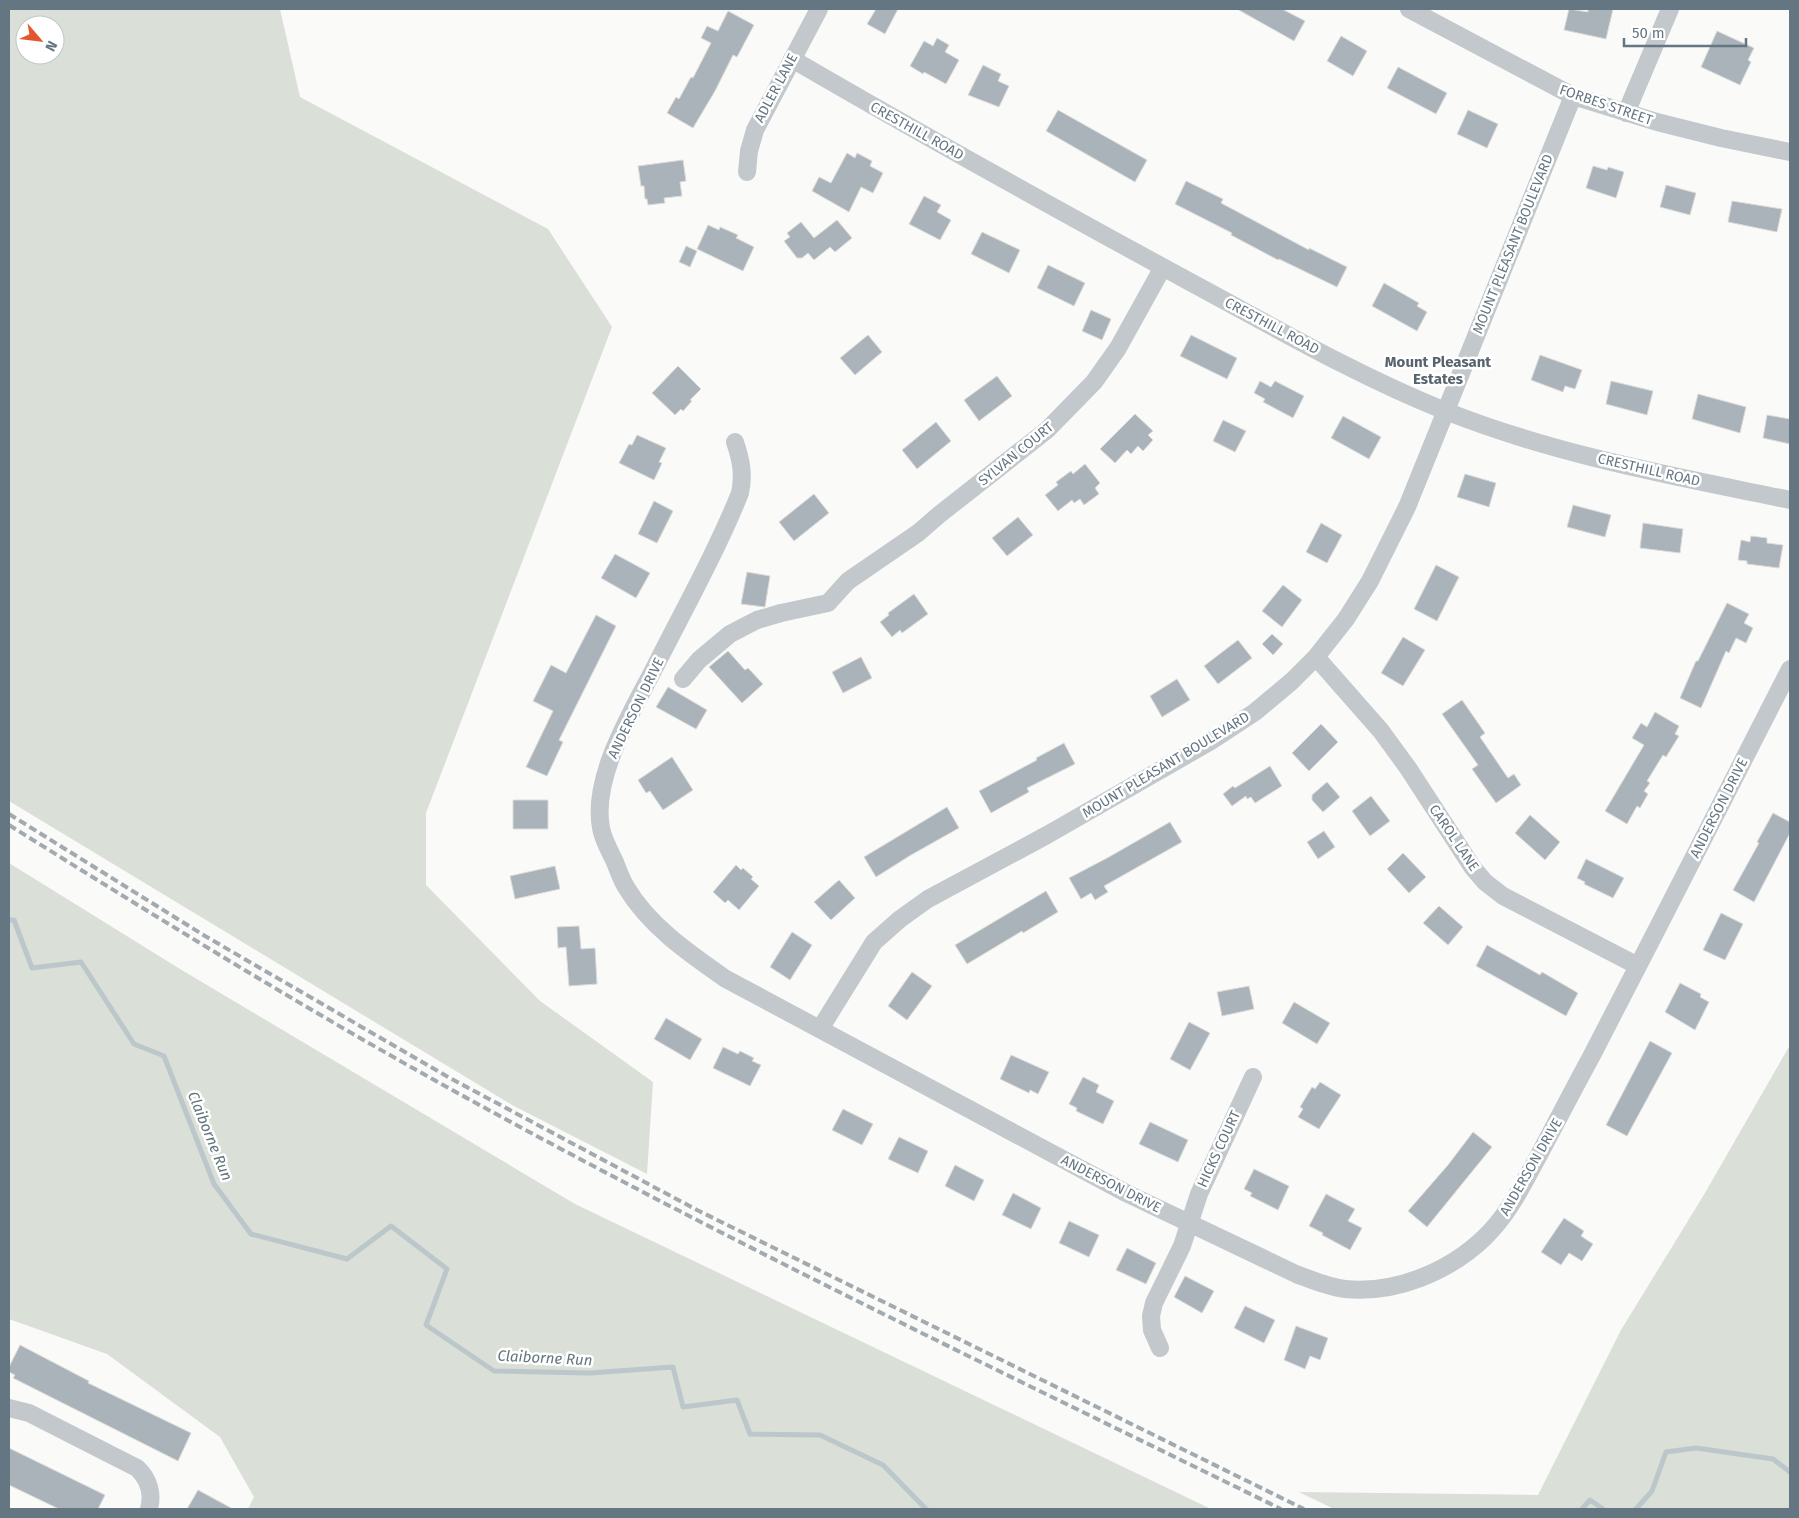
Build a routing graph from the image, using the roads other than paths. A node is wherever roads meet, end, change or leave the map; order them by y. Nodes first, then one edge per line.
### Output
1 (819, 9) edge
2 (1409, 9) edge
3 (1670, 9) edge
4 (792, 59) junction
5 (1573, 96) junction
6 (1626, 113) junction
7 (1790, 152) edge
8 (747, 172) dead end
9 (1163, 267) junction
10 (1445, 411) junction
11 (735, 442) dead end
12 (1790, 500) edge
13 (1316, 657) junction
14 (1790, 669) edge
15 (683, 679) dead end
16 (1638, 966) junction
17 (820, 1029) junction
18 (1253, 1076) dead end
19 (1189, 1223) junction
20 (1160, 1348) dead end
21 (9, 1408) edge
22 (149, 1509) edge

1 - 4 street, ADLER LANE
2 - 5 street, FORBES STREET
3 - 6 street
4 - 8 street, ADLER LANE
4 - 9 street, CRESTHILL ROAD
5 - 6 street, FORBES STREET
5 - 10 street, MOUNT PLEASANT BOULEVARD
6 - 7 street, FORBES STREET
9 - 10 street, CRESTHILL ROAD
9 - 15 street, SYLVAN COURT
10 - 12 street, CRESTHILL ROAD
10 - 13 street, MOUNT PLEASANT BOULEVARD
11 - 17 street, ANDERSON DRIVE
13 - 16 street, CAROL LANE
13 - 17 street, MOUNT PLEASANT BOULEVARD
14 - 16 street, ANDERSON DRIVE
16 - 19 street, ANDERSON DRIVE
17 - 19 street, ANDERSON DRIVE
18 - 19 street, HICKS COURT
19 - 20 street, HICKS COURT
21 - 22 street

